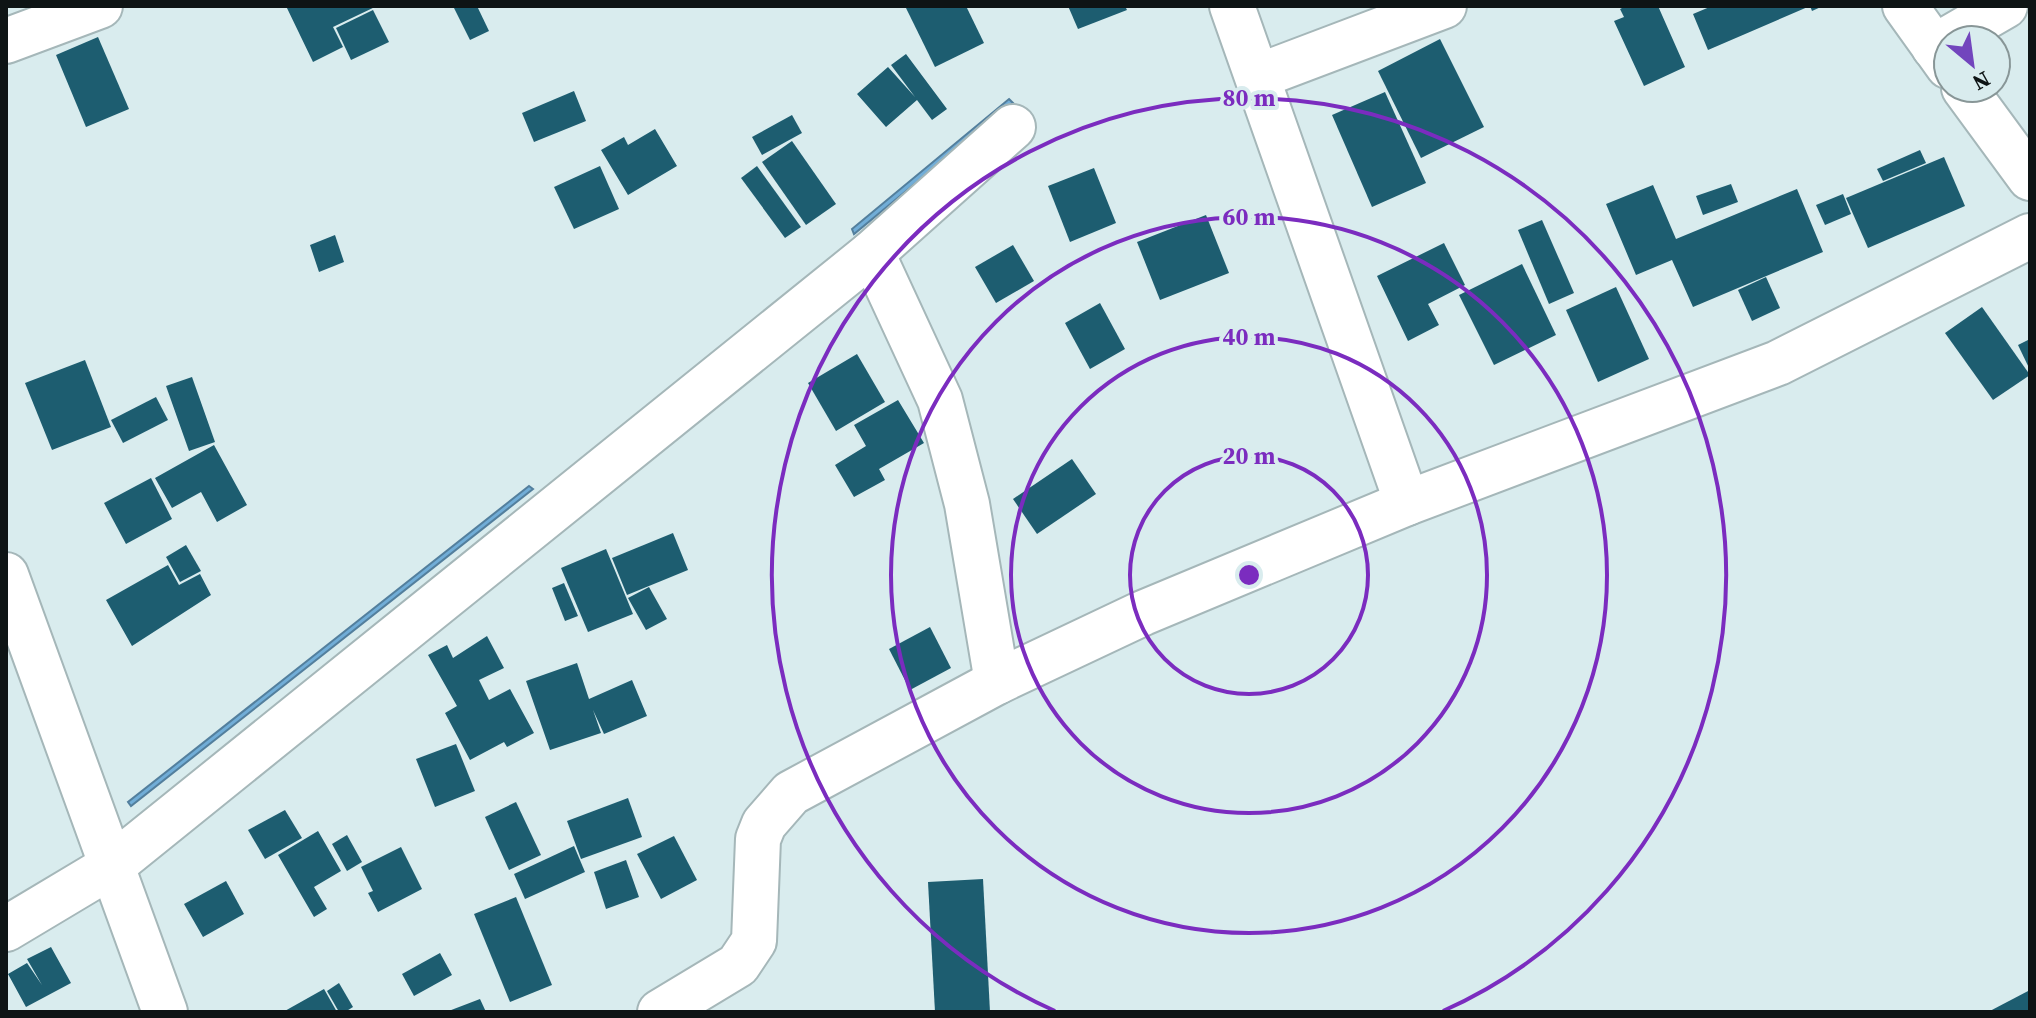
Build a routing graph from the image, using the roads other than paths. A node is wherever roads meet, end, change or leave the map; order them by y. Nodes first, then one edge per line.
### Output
1 (100, 6) edge
2 (1232, 6) edge
3 (1444, 6) edge
4 (1905, 6) edge
5 (2005, 6) edge
6 (1982, 24) edge
7 (6, 41) edge
8 (1932, 44) edge
9 (1259, 76) junction
10 (1976, 104) edge
11 (1013, 127) dead end
12 (2030, 178) edge
13 (2030, 236) edge
14 (872, 253) junction
15 (1407, 503) junction
16 (6, 575) edge
17 (997, 682) junction
18 (113, 865) junction
19 (6, 929) edge
20 (165, 1012) edge
21 (660, 1012) edge

1 - 7 street
2 - 9 street
3 - 9 street
4 - 8 street
5 - 6 street
9 - 15 street
10 - 12 street
11 - 14 street
13 - 15 street
14 - 17 street
14 - 18 street
15 - 17 street
16 - 18 street
17 - 21 street
18 - 19 street
18 - 20 street

